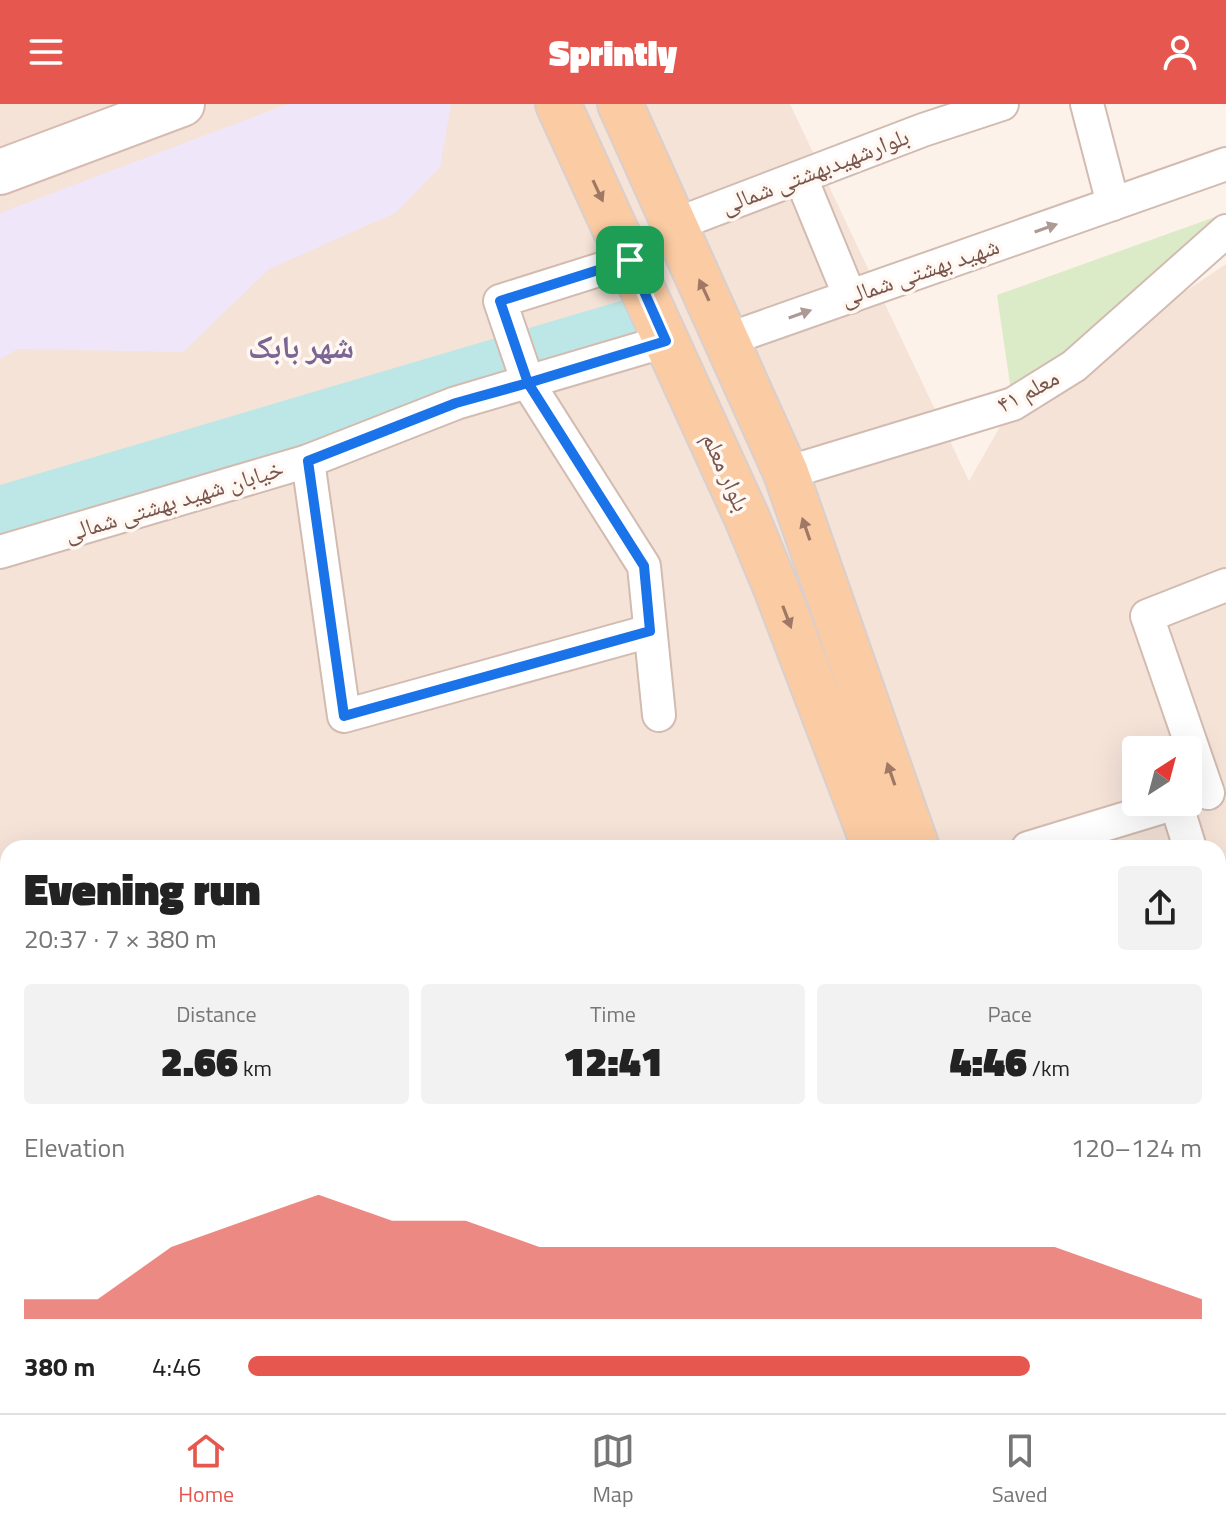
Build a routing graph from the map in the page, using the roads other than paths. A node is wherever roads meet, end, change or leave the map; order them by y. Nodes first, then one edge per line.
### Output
1 (182, 104) edge
2 (620, 104) edge
3 (1002, 104) edge
4 (557, 110) edge
5 (1089, 114) edge
6 (920, 117) edge
7 (1226, 164) edge
8 (0, 172) edge
9 (801, 178) junction
10 (1110, 193) junction
11 (674, 225) junction
12 (1226, 231) edge
13 (630, 260) junction
14 (850, 297) junction
15 (726, 340) junction
16 (666, 341) junction
17 (528, 383) junction
18 (308, 461) junction
19 (786, 473) junction
20 (0, 552) edge
21 (1226, 585) edge
22 (650, 631) junction
23 (659, 715) dead end
24 (1179, 736) edge
25 (1133, 816) edge
26 (1193, 816) edge
27 (892, 840) edge
28 (893, 840) edge
29 (1054, 840) edge
30 (1191, 840) edge

1 - 8 main road
2 - 11 main road, بلوار معلم
3 - 6 street, بلوارشهیدبهشتی شمالی
4 -> 13 main road, بلوار معلم
5 - 10 street
6 - 9 street, بلوارشهیدبهشتی شمالی
7 - 10 street
9 - 11 street, بلوارشهیدبهشتی شمالی
9 - 14 street
14 -> 10 street, شهید بهشتی شمالی
15 -> 11 main road, بلوار معلم
12 - 19 street, معلم ۴۱
13 - 16 main road, بلوار معلم
13 - 17 street
15 -> 14 street, شهید بهشتی شمالی
15 - 19 main road, بلوار معلم
16 - 17 street, خیابان شهید بهشتی شمالی
16 -> 27 main road, بلوار معلم
17 - 18 street, خیابان شهید بهشتی شمالی
17 - 22 street
18 - 20 street, خیابان شهید بهشتی شمالی
18 - 22 street
28 -> 19 main road, بلوار معلم
21 - 24 street
22 - 23 street
25 - 29 street
26 - 30 street

